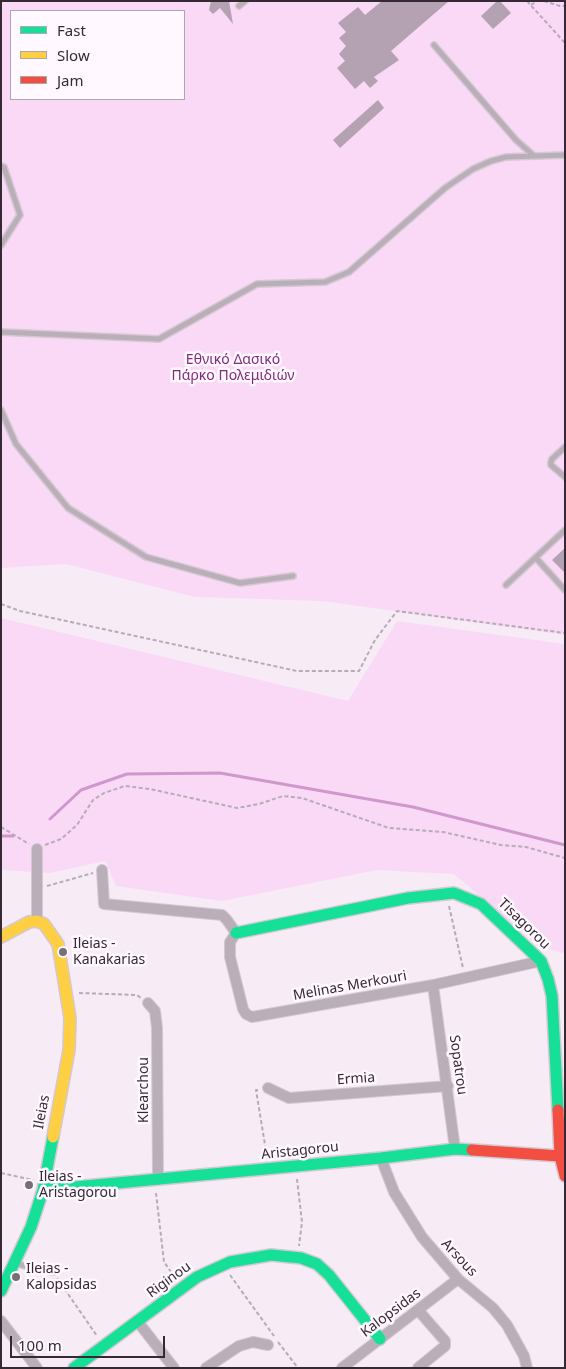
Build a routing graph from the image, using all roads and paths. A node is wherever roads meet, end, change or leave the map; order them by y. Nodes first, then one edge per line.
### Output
1 (245, 1) edge
2 (526, 1) edge
3 (538, 1) edge
4 (544, 1) edge
5 (239, 6) dead end
6 (530, 6) junction
7 (565, 6) edge
8 (565, 43) edge
9 (434, 46) dead end
10 (565, 155) edge
11 (532, 156) junction
12 (1, 166) edge
13 (1, 245) edge
14 (1, 332) edge
15 (1, 410) edge
16 (565, 447) edge
17 (565, 477) edge
18 (565, 530) edge
19 (536, 558) junction
20 (293, 576) dead end
21 (506, 585) dead end
22 (565, 590) edge
23 (1, 604) edge
24 (565, 634) edge
25 (1, 827) edge
26 (37, 849) junction
27 (565, 858) edge
28 (102, 870) joint
29 (45, 887) dead end
30 (446, 894) junction
31 (37, 921) junction
32 (236, 933) junction
33 (1, 937) edge
34 (542, 961) junction
35 (465, 978) junction
36 (433, 985) junction
37 (67, 993) junction
38 (148, 1003) joint
39 (448, 1086) junction
40 (268, 1088) joint
41 (455, 1148) junction
42 (560, 1156) junction
43 (381, 1158) junction
44 (295, 1166) junction
45 (269, 1169) junction
46 (1, 1173) edge
47 (565, 1176) edge
48 (156, 1180) junction
49 (44, 1186) junction
50 (298, 1258) junction
51 (15, 1262) junction
52 (223, 1265) junction
53 (53, 1272) joint
54 (458, 1279) junction
55 (182, 1288) junction
56 (1, 1291) edge
57 (418, 1310) junction
58 (1, 1321) edge
59 (138, 1322) junction
60 (380, 1339) junction
61 (268, 1345) dead end
62 (104, 1346) junction
63 (37, 1368) edge
64 (74, 1368) edge
65 (174, 1368) edge
66 (206, 1368) edge
67 (298, 1368) edge
68 (342, 1368) edge
69 (418, 1368) edge
70 (527, 1368) edge

1 - 5 lane
2 - 6 path
3 - 6 path
4 - 7 path
6 - 8 path
9 - 11 lane
10 - 11 lane
11 - 14 lane
12 - 13 lane
15 - 20 lane
16 - 17 lane
18 - 19 lane
19 - 21 lane
19 - 22 lane
23 - 24 path
25 - 26 path
26 - 27 path
26 - 31 street
28 - 29 path
28 - 32 street
30 - 32 street, Tisagorou
30 - 34 street, Tisagorou
30 - 35 path
31 - 33 street
31 - 37 street, Ileias
32 - 36 street, Melinas Merkouri
34 - 35 street, Melinas Merkouri
34 - 42 street, Tisagorou
35 - 36 street, Melinas Merkouri
36 - 39 street, Sopatrou
37 - 38 path
37 - 49 street, Ileias
38 - 48 street, Klearchou
39 - 40 street, Ermia
39 - 41 street, Sopatrou
40 - 45 path
41 - 42 street, Aristagorou
41 - 43 street, Aristagorou
42 - 47 street, Tisagorou
43 - 44 street, Aristagorou
43 - 54 street, Arsous
44 - 45 street, Aristagorou
44 - 50 path
45 - 48 street, Aristagorou
46 - 49 path
48 - 49 street, Aristagorou
48 - 55 path
49 - 51 street, Ileias
50 - 52 street, Riginou
50 - 60 street, Riginou
51 - 53 lane
51 - 56 street, Ileias
52 - 55 street, Riginou
52 - 67 path
53 - 62 path
54 - 57 street, Kalopsidas
54 - 70 street, Arsous
55 - 59 street, Riginou
57 - 60 street, Kalopsidas
57 - 69 street
58 - 63 street
59 - 62 street, Riginou
59 - 65 street
60 - 68 street, Kalopsidas
61 - 66 street
62 - 64 street, Riginou

